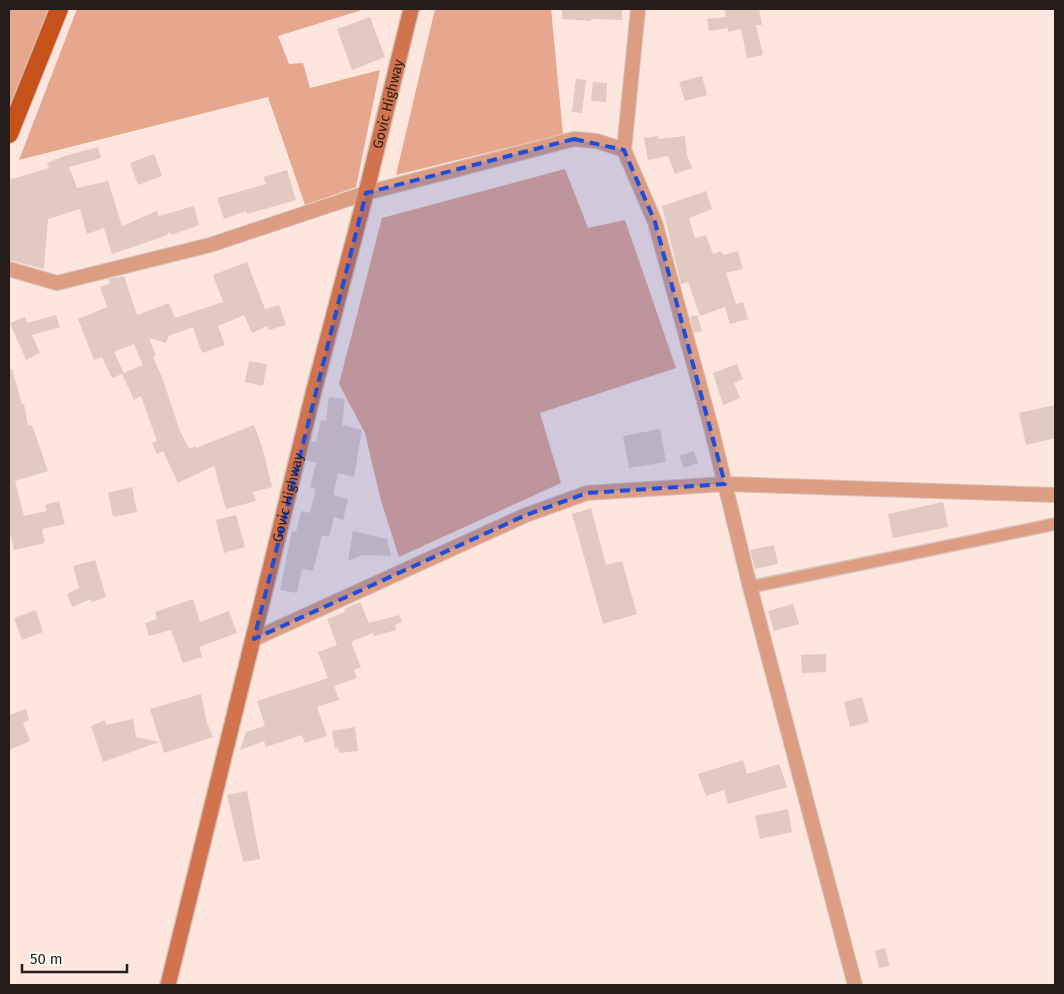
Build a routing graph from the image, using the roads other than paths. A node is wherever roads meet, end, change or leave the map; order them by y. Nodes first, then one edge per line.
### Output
1 (59, 9) edge
2 (411, 9) edge
3 (638, 9) edge
4 (9, 134) edge
5 (624, 150) junction
6 (366, 194) junction
7 (9, 269) edge
8 (725, 484) junction
9 (1055, 495) edge
10 (1055, 524) edge
11 (750, 587) junction
12 (254, 639) junction
13 (168, 985) edge
14 (855, 985) edge

1 - 4 main road
2 - 6 main road, Govic Highway
3 - 5 street
5 - 6 street
5 - 8 street
6 - 7 street
6 - 12 main road, Govic Highway
8 - 9 street
8 - 11 street
8 - 12 street
10 - 11 street
11 - 14 street
12 - 13 main road, Govic Highway

